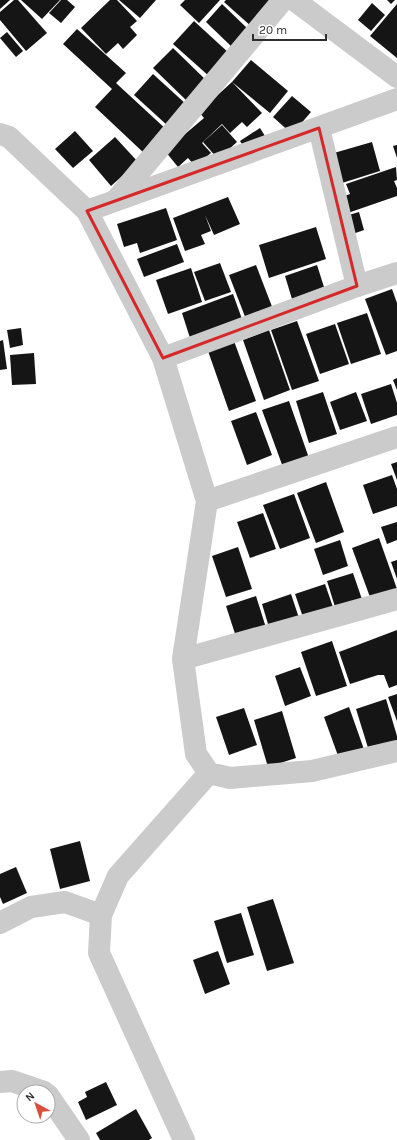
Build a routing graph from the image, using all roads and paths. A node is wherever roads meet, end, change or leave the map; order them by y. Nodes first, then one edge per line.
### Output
1 (282, 0) edge
2 (294, 0) edge
3 (397, 77) edge
4 (397, 99) edge
5 (319, 128) junction
6 (0, 134) edge
7 (116, 200) junction
8 (87, 211) junction
9 (397, 273) edge
10 (357, 286) junction
11 (163, 358) junction
12 (397, 437) edge
13 (207, 501) junction
14 (397, 599) edge
15 (183, 659) junction
16 (397, 751) edge
17 (209, 773) junction
18 (101, 915) junction
19 (0, 923) edge
20 (0, 1082) edge
21 (21, 1084) edge
22 (56, 1107) edge
23 (79, 1140) edge
24 (184, 1140) edge

1 - 7 street
2 - 3 street
4 - 5 street
5 - 7 street
5 - 10 street
6 - 8 street
7 - 8 street
8 - 11 street
9 - 10 street
10 - 11 street
11 - 13 street
12 - 13 street
13 - 15 street
14 - 15 street
15 - 17 street
16 - 17 street
17 - 18 street
18 - 19 street
18 - 24 street
20 - 21 street
22 - 23 street

